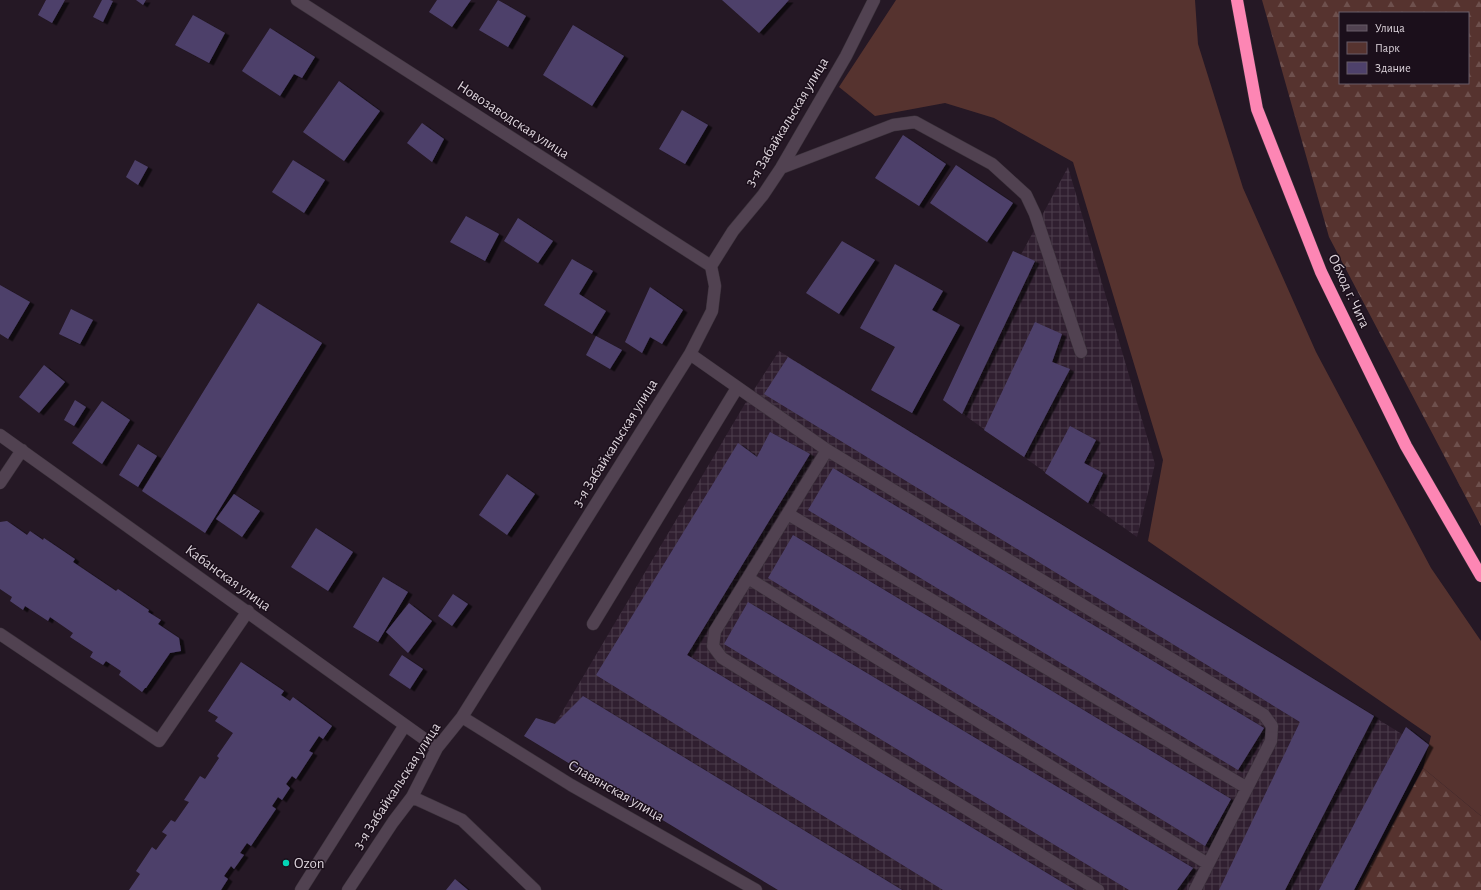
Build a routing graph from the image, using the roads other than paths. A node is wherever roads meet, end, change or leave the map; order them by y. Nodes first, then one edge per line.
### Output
1 (297, 0) edge
2 (874, 0) edge
3 (1237, 0) edge
4 (781, 168) junction
5 (711, 266) junction
6 (1081, 352) dead end
7 (690, 354) junction
8 (737, 388) junction
9 (0, 435) edge
10 (22, 450) junction
11 (827, 450) junction
12 (0, 483) edge
13 (788, 514) junction
14 (1481, 576) edge
15 (748, 578) junction
16 (248, 611) junction
17 (593, 624) dead end
18 (0, 634) edge
19 (462, 717) junction
20 (405, 725) junction
21 (437, 748) junction
22 (1247, 788) junction
23 (412, 797) junction
24 (1208, 864) junction
25 (301, 890) edge
26 (348, 890) edge
27 (535, 890) edge
28 (756, 890) edge
29 (1098, 890) edge
30 (1195, 890) edge

1 - 5 street, Новозаводская улица
2 - 4 street, 3-я Забайкальская улица
3 - 14 highway, Обход г. Чита
4 - 5 street, 3-я Забайкальская улица
4 - 6 street
5 - 7 street, 3-я Забайкальская улица
7 - 8 street
7 - 19 street, 3-я Забайкальская улица
8 - 11 street
8 - 17 street
9 - 10 street, Кабанская улица
10 - 12 street
10 - 16 street, Кабанская улица
11 - 13 street
11 - 22 street
13 - 15 street
13 - 22 street
15 - 24 street
15 - 29 street
16 - 18 street
16 - 20 street, Кабанская улица
19 - 21 street, 3-я Забайкальская улица
19 - 28 street, Славянская улица
20 - 21 street, Кабанская улица
20 - 25 street
21 - 23 street, 3-я Забайкальская улица
22 - 24 street
23 - 26 street, 3-я Забайкальская улица
23 - 27 street
24 - 30 street

